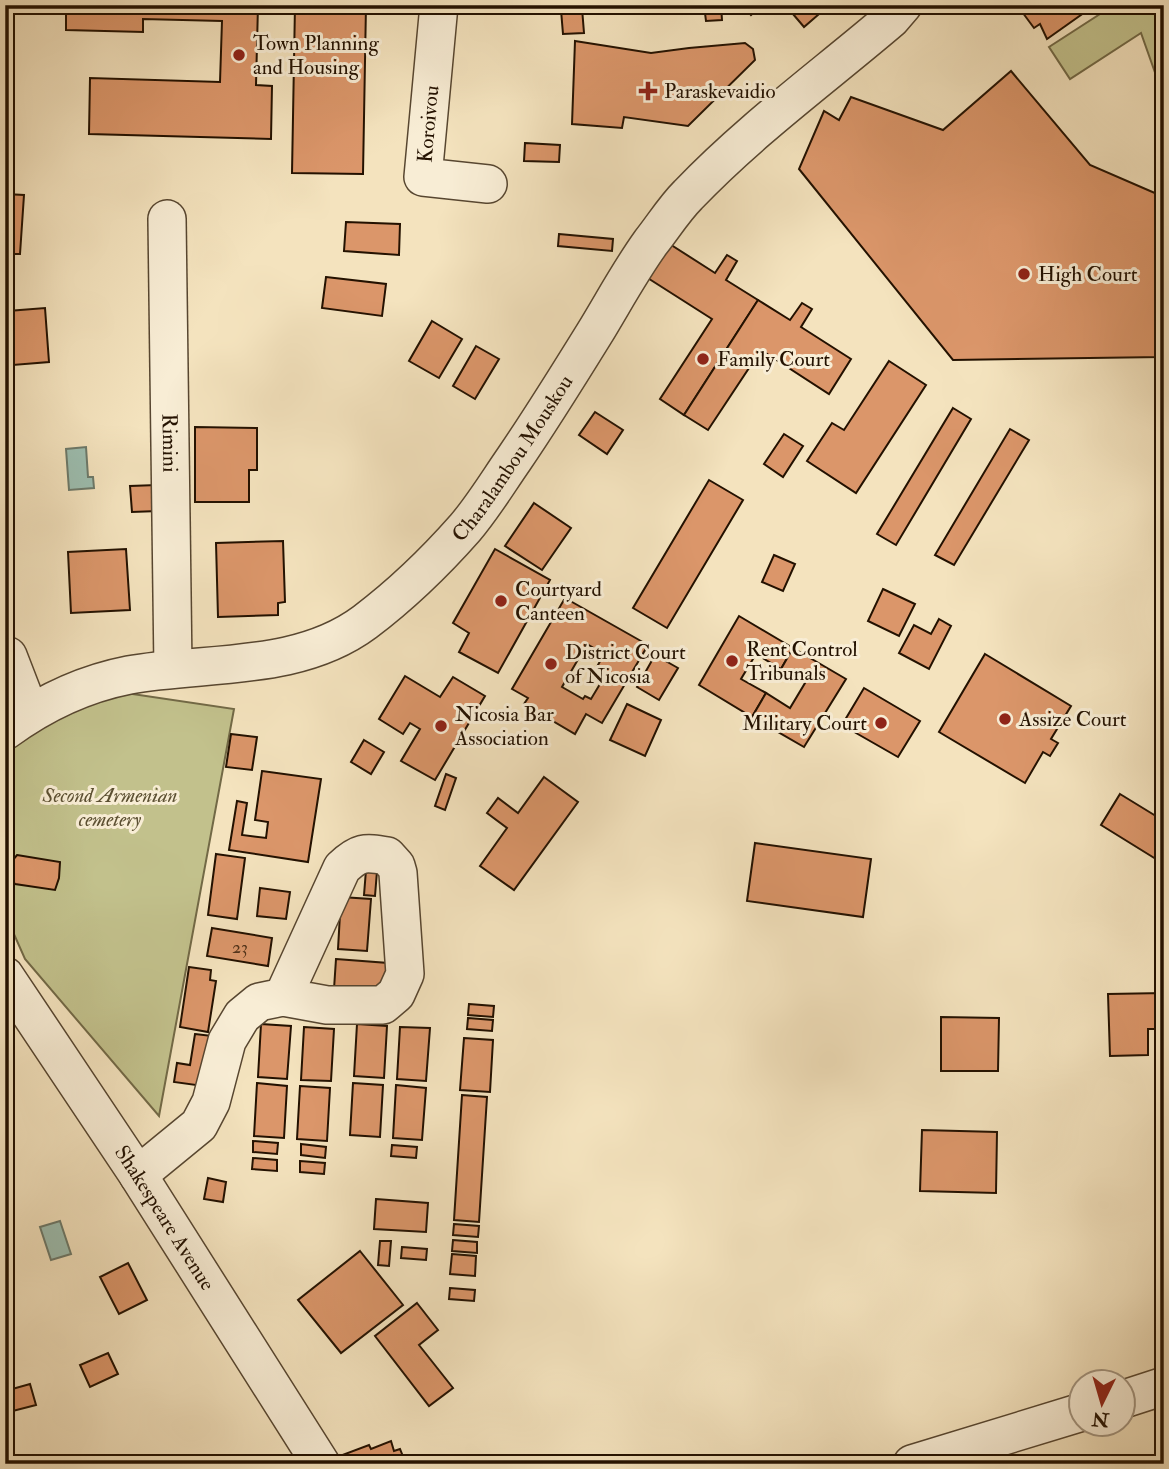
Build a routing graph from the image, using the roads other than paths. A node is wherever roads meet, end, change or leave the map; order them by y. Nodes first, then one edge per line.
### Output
1 (439, 5) edge
2 (903, 5) edge
3 (488, 184) dead end
4 (167, 219) dead end
5 (8, 656) dead end
6 (173, 669) junction
7 (17, 722) edge
8 (5, 975) edge
9 (284, 997) dead end
10 (138, 1175) junction
11 (1164, 1386) edge
12 (1138, 1394) edge
13 (1068, 1416) edge
14 (321, 1464) edge
15 (912, 1464) edge

1 - 3 street, Koroivou
2 - 6 street, Charalambou Mouskou
4 - 6 street, Rimini
5 - 7 street
6 - 7 street, Charalambou Mouskou
8 - 10 street, Shakespeare Avenue
9 - 10 street
10 - 14 street, Shakespeare Avenue
11 - 12 street
13 - 15 street

